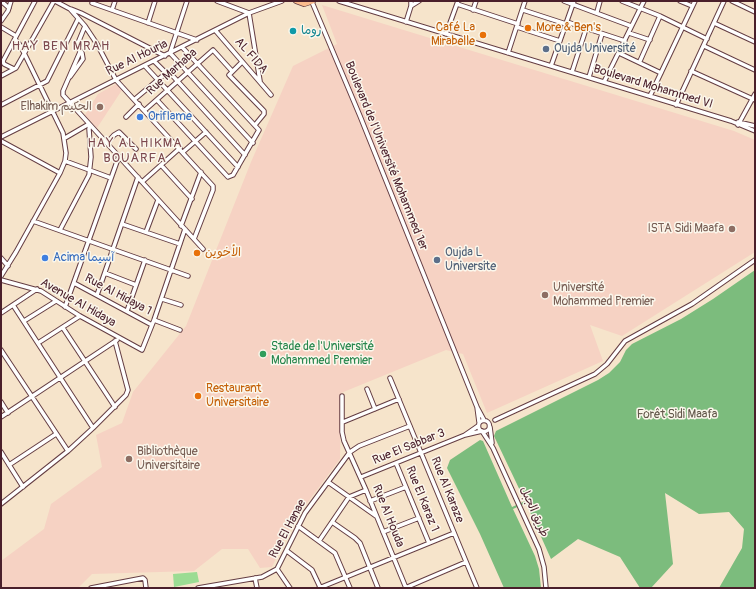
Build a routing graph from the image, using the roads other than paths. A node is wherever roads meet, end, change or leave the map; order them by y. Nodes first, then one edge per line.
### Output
1 (1, 1) edge
2 (11, 1) edge
3 (34, 1) edge
4 (55, 1) edge
5 (67, 1) edge
6 (116, 1) edge
7 (155, 1) edge
8 (187, 1) edge
9 (217, 1) edge
10 (282, 1) edge
11 (296, 1) edge
12 (339, 1) edge
13 (411, 1) edge
14 (418, 1) edge
15 (476, 1) edge
16 (525, 1) edge
17 (564, 1) edge
18 (600, 1) edge
19 (623, 1) edge
20 (644, 1) edge
21 (680, 1) edge
22 (694, 1) edge
23 (724, 1) edge
24 (732, 1) edge
25 (312, 2) edge
26 (573, 2) edge
27 (92, 3) dead end
28 (458, 3) edge
29 (64, 6) junction
30 (411, 6) junction
31 (692, 6) junction
32 (641, 7) junction
33 (9, 8) junction
34 (70, 9) junction
35 (112, 10) junction
36 (473, 10) junction
37 (523, 10) junction
38 (597, 12) junction
39 (755, 12) edge
40 (249, 13) junction
41 (660, 16) junction
42 (78, 18) junction
43 (1, 21) edge
44 (406, 22) junction
45 (148, 23) junction
46 (566, 23) junction
47 (714, 23) junction
48 (85, 26) junction
49 (517, 26) junction
50 (631, 26) junction
51 (683, 26) junction
52 (1, 27) edge
53 (586, 29) junction
54 (215, 30) junction
55 (176, 32) junction
56 (629, 33) junction
57 (446, 34) junction
58 (602, 34) junction
59 (15, 37) junction
60 (707, 39) junction
61 (197, 40) junction
62 (650, 40) junction
63 (560, 41) junction
64 (625, 41) junction
65 (755, 42) edge
66 (704, 46) junction
67 (182, 47) junction
68 (24, 53) junction
69 (170, 53) junction
70 (508, 53) junction
71 (619, 53) junction
72 (165, 56) junction
73 (154, 61) junction
74 (640, 61) junction
75 (242, 62) junction
76 (197, 64) junction
77 (145, 66) junction
78 (551, 66) junction
79 (14, 69) junction
80 (755, 70) edge
81 (232, 71) junction
82 (691, 71) junction
83 (188, 72) junction
84 (572, 72) junction
85 (661, 72) junction
86 (166, 73) junction
87 (1, 76) edge
88 (588, 77) junction
89 (116, 80) junction
90 (157, 80) junction
91 (177, 82) junction
92 (260, 82) junction
93 (604, 82) junction
94 (39, 86) junction
95 (167, 91) junction
96 (755, 94) edge
97 (271, 95) dead end
98 (650, 96) junction
99 (135, 99) junction
100 (157, 100) junction
101 (754, 100) edge
102 (70, 102) junction
103 (139, 104) junction
104 (1, 105) edge
105 (676, 105) junction
106 (145, 110) junction
107 (52, 111) junction
108 (126, 117) dead end
109 (739, 123) junction
110 (90, 124) junction
111 (255, 125) junction
112 (755, 126) edge
113 (755, 131) edge
114 (206, 132) junction
115 (1, 137) edge
116 (65, 138) junction
117 (1, 141) edge
118 (195, 141) junction
119 (107, 143) junction
120 (253, 143) junction
121 (180, 148) junction
122 (136, 149) dead end
123 (183, 152) junction
124 (245, 155) junction
125 (119, 156) junction
126 (65, 161) junction
127 (161, 165) junction
128 (238, 167) junction
129 (90, 171) junction
130 (201, 172) junction
131 (60, 173) junction
132 (111, 178) junction
133 (138, 178) junction
134 (142, 182) junction
135 (192, 199) junction
136 (158, 200) junction
137 (33, 221) junction
138 (122, 224) junction
139 (181, 226) junction
140 (185, 229) junction
141 (60, 230) junction
142 (146, 232) junction
143 (194, 239) junction
144 (89, 241) junction
145 (180, 244) junction
146 (113, 249) junction
147 (203, 249) dead end
148 (1, 258) edge
149 (145, 260) junction
150 (755, 260) edge
151 (8, 266) junction
152 (171, 270) junction
153 (105, 273) junction
154 (1, 276) edge
155 (188, 276) dead end
156 (1, 280) edge
157 (74, 283) junction
158 (136, 284) junction
159 (37, 289) junction
160 (97, 295) junction
161 (162, 299) junction
162 (56, 300) junction
163 (13, 305) junction
164 (181, 305) dead end
165 (66, 307) junction
166 (127, 311) junction
167 (1, 313) edge
168 (80, 316) junction
169 (154, 320) junction
170 (24, 321) junction
171 (152, 325) junction
172 (63, 328) junction
173 (180, 330) dead end
174 (119, 338) junction
175 (115, 341) junction
176 (38, 343) junction
177 (1, 350) edge
178 (85, 362) junction
179 (60, 378) junction
180 (390, 378) dead end
181 (367, 389) dead end
182 (342, 396) dead end
183 (32, 398) junction
184 (399, 399) junction
185 (1, 402) edge
186 (115, 407) junction
187 (477, 407) junction
188 (375, 409) junction
189 (8, 413) junction
190 (1, 417) edge
191 (495, 420) junction
192 (486, 421) junction
193 (342, 422) junction
194 (479, 424) junction
195 (410, 426) junction
196 (490, 426) junction
197 (93, 428) junction
198 (482, 431) junction
199 (56, 434) junction
200 (465, 435) junction
201 (493, 448) junction
202 (68, 451) junction
203 (1, 452) edge
204 (350, 452) junction
205 (422, 453) junction
206 (396, 463) junction
207 (9, 465) junction
208 (360, 477) junction
209 (328, 482) junction
210 (23, 487) junction
211 (406, 487) junction
212 (366, 490) junction
213 (349, 497) junction
214 (370, 501) junction
215 (1, 504) edge
216 (376, 516) junction
217 (419, 518) junction
218 (332, 522) junction
219 (298, 526) junction
220 (384, 532) junction
221 (454, 533) junction
222 (319, 541) junction
223 (429, 543) junction
224 (287, 551) junction
225 (394, 558) junction
226 (466, 562) junction
227 (370, 568) junction
228 (277, 569) junction
229 (255, 578) junction
230 (345, 578) junction
231 (328, 586) edge
232 (91, 588) edge
233 (146, 588) edge
234 (201, 588) edge
235 (257, 588) edge
236 (290, 588) edge
237 (320, 588) edge
238 (350, 588) edge
239 (378, 588) edge
240 (406, 588) edge
241 (476, 588) edge
242 (546, 588) edge

1 - 33 street
2 - 33 street
3 - 59 street
4 - 29 street
4 - 68 street
5 - 29 street
6 - 35 street
7 - 45 street
8 - 55 street
9 - 40 street
10 - 40 street, Rue Al Houria
11 - 25 main road
12 - 44 street, Boulevard Mohammed VI
13 - 30 street
14 - 30 street
15 - 36 street
16 - 37 street
17 - 26 street
18 - 38 street
19 - 32 street
20 - 32 street
21 - 31 street
22 - 31 street
23 - 47 street
24 - 39 street
25 - 187 street, Boulevard de l'Université Mohammed 1er
26 - 38 street
26 - 46 street
27 - 35 street
28 - 36 street
28 - 57 street
29 - 34 street
30 - 44 street
31 - 51 street
32 - 41 street
32 - 50 street
33 - 43 street
34 - 42 street
34 - 72 street
35 - 45 street
36 - 49 street
37 - 46 street
37 - 49 street
38 - 50 street
40 - 54 street, Rue Al Houria
40 - 92 street
41 - 51 street
41 - 62 street
42 - 48 street
42 - 94 street
44 - 57 street, Boulevard Mohammed VI
45 - 55 street
46 - 53 street
46 - 63 street
47 - 60 street
47 - 65 street
48 - 89 street
48 - 102 street
49 - 63 street
49 - 70 street
50 - 56 street
51 - 60 street
51 - 85 street
52 - 59 street
53 - 58 street
53 - 84 street
54 - 61 street, Rue Al Houria
54 - 75 street, AL FIDA
55 - 61 street
55 - 69 street
56 - 62 street
56 - 64 street
57 - 70 street, Boulevard Mohammed VI
58 - 64 street
58 - 88 street
59 - 68 street
59 - 79 street
60 - 66 street
61 - 67 street, Rue Al Houria
62 - 74 street
63 - 78 street
64 - 71 street
66 - 80 street
66 - 82 street
67 - 69 street, Rue Al Houria
67 - 76 street
68 - 79 street
68 - 94 street
69 - 72 street, Rue Al Houria
69 - 83 street
70 - 78 street, Boulevard Mohammed VI
71 - 74 street
71 - 93 street
72 - 73 street, Rue Al Houria
73 - 77 street, Rue Al Houria
73 - 86 street
74 - 85 street
75 - 81 street
75 - 92 street, AL FIDA
76 - 81 street, Rue Marhaba
76 - 83 street, Rue Marhaba
76 - 111 street
77 - 89 street, Rue Al Houria
77 - 90 street
78 - 84 street, Boulevard Mohammed VI
79 - 87 street
81 - 111 street
82 - 101 street
82 - 105 street
83 - 91 street, Rue Marhaba
83 - 120 street
84 - 88 street, Boulevard Mohammed VI
85 - 98 street
86 - 90 street
86 - 91 street
88 - 93 street, Boulevard Mohammed VI
89 - 99 street
89 - 102 street, Rue Al Houria
90 - 95 street
90 - 99 street
91 - 95 street, Rue Marhaba
91 - 124 street
92 - 97 street, AL FIDA
93 - 98 street, Boulevard Mohammed VI
94 - 104 street
94 - 107 street
95 - 100 street, Rue Marhaba
95 - 114 street
96 - 101 street
98 - 105 street, Boulevard Mohammed VI
99 - 103 street
100 - 106 street, Rue Marhaba
100 - 118 street
101 - 109 street
102 - 107 street, Rue Al Houria
102 - 110 street
103 - 106 street
103 - 108 street
105 - 109 street, Boulevard Mohammed VI
106 - 121 street
107 - 115 street, Rue Al Houria
107 - 116 street
109 - 112 street, Boulevard Mohammed VI
109 - 113 street, Boulevard Mohammed VI
110 - 116 street
110 - 119 street
110 - 129 street
111 - 120 street
114 - 118 street
114 - 128 street
116 - 126 street
117 - 131 street
118 - 123 street
118 - 128 street
119 - 122 street
119 - 125 street
120 - 124 street
121 - 123 street
121 - 127 street
123 - 130 street
124 - 128 street
125 - 132 street
125 - 133 street
126 - 129 street
126 - 131 street
127 - 134 street
127 - 135 street
129 - 132 street
129 - 141 street
130 - 135 street
130 - 143 street
131 - 137 street
132 - 144 street
133 - 134 street
133 - 138 street
134 - 136 street
135 - 139 street
136 - 139 street
136 - 142 street
137 - 141 street
137 - 151 street
138 - 142 street
138 - 146 street
139 - 140 street
140 - 143 street
140 - 145 street
141 - 144 street
142 - 145 street
143 - 147 street
144 - 146 street
144 - 157 street
145 - 152 street
146 - 149 street
146 - 153 street
148 - 151 street
149 - 152 street
149 - 158 street
150 - 191 street
151 - 154 street
152 - 155 street
152 - 161 street
153 - 158 street
153 - 160 street
156 - 159 street, Avenue Al Hidaya
157 - 160 street, Rue Al Hidaya 1
157 - 165 street
158 - 166 street
159 - 162 street, Avenue Al Hidaya
159 - 163 street
160 - 166 street, Rue Al Hidaya 1
161 - 164 street
161 - 169 street
162 - 165 street, Avenue Al Hidaya
162 - 170 street
163 - 167 street
163 - 170 street
165 - 168 street, Avenue Al Hidaya
166 - 171 street, Rue Al Hidaya 1
168 - 172 street
168 - 174 street, Avenue Al Hidaya
169 - 171 street
169 - 173 street
170 - 176 street
171 - 174 street, Avenue Al Hidaya
172 - 176 street
172 - 178 street
174 - 175 street
175 - 178 street
175 - 186 street
176 - 179 street
177 - 183 street
178 - 179 street
178 - 186 street
179 - 183 street
179 - 197 street
180 - 184 street, Rue Al Karaze
181 - 188 street
182 - 193 street, Rue Al Houda
183 - 189 street
183 - 199 street
184 - 188 street
184 - 195 street, Rue Al Karaze
185 - 189 street
186 - 197 street
187 - 192 street, Boulevard de l'Université Mohammed 1er
187 - 194 street, Boulevard de l'Université Mohammed 1er
188 - 193 street
189 - 190 street
191 - 192 street
191 - 196 street
192 - 194 street
192 - 196 street
193 - 204 street, Rue Al Houda
194 - 198 street
194 - 200 street, Rue El Sabbar 3
195 - 204 street
195 - 205 street, Rue Al Karaze
196 - 198 street
196 - 201 street
197 - 202 street
198 - 200 street, Rue El Sabbar 3
198 - 201 street
199 - 202 street
199 - 207 street
200 - 205 street, Rue El Sabbar 3
201 - 242 street, طريق الجبل
202 - 210 street
203 - 207 street
204 - 208 street, Rue Al Houda
204 - 209 street, Rue El Hanae
205 - 206 street, Rue El Sabbar 3
205 - 221 street, Rue Al Karaze
206 - 208 street, Rue El Sabbar 3
206 - 211 street, Rue El Karaz 1
207 - 210 street
208 - 212 street, Rue Al Houda
209 - 213 street
209 - 219 street, Rue El Hanae
210 - 215 street
211 - 214 street
211 - 217 street, Rue El Karaz 1
212 - 213 street
212 - 214 street, Rue Al Houda
213 - 216 street
213 - 218 street
214 - 216 street, Rue Al Houda
216 - 220 street, Rue Al Houda
217 - 220 street
217 - 223 street, Rue El Karaz 1
218 - 222 street
218 - 227 street
219 - 222 street
219 - 224 street, Rue El Hanae
220 - 225 street, Rue Al Houda
221 - 223 street
221 - 226 street, Rue Al Karaze
222 - 230 street
223 - 225 street
224 - 228 street, Rue El Hanae
224 - 237 street
225 - 227 street
225 - 240 street, Rue Al Houda
226 - 240 street
226 - 241 street, Rue Al Karaze
227 - 230 street
227 - 239 street
228 - 229 street, Rue El Hanae
228 - 236 street
229 - 234 street, Rue El Hanae
229 - 235 street
230 - 231 street
230 - 238 street
231 - 237 street
232 - 233 street

